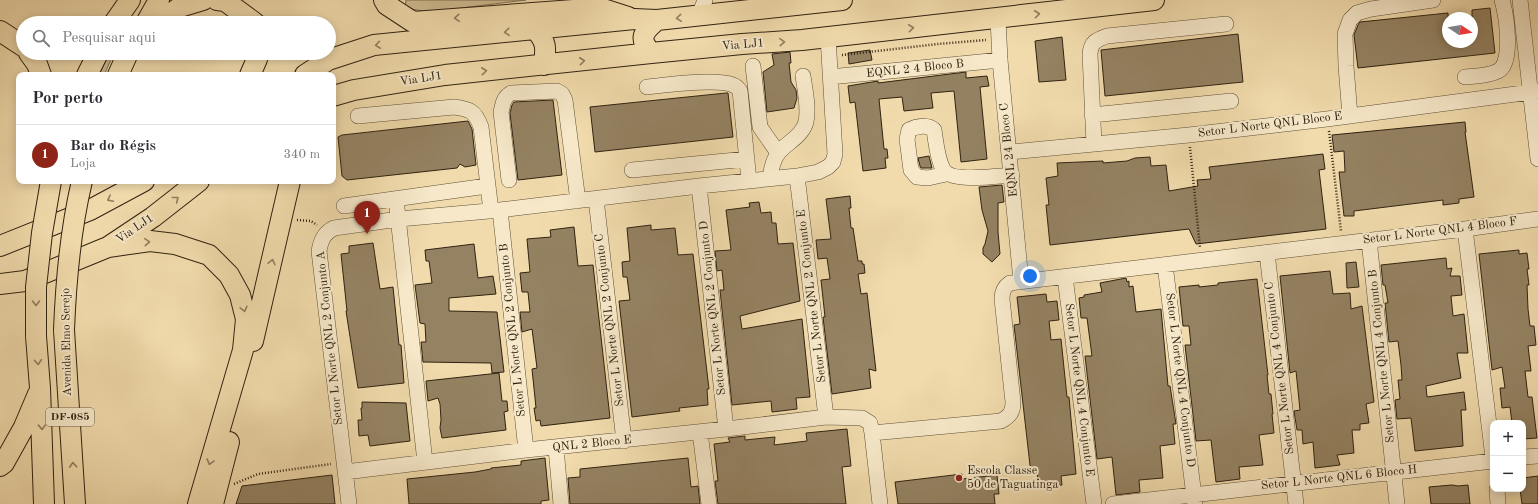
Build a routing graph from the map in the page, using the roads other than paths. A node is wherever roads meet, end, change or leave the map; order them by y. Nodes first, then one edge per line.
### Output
1 (130, 0) edge
2 (159, 0) edge
3 (203, 0) edge
4 (217, 0) edge
5 (384, 0) edge
6 (842, 0) edge
7 (1154, 0) edge
8 (1433, 0) edge
9 (1502, 0) edge
10 (1520, 0) edge
11 (766, 4) edge
12 (702, 8) edge
13 (119, 16) edge
14 (150, 16) edge
15 (167, 16) edge
16 (245, 16) edge
17 (634, 19) junction
18 (998, 19) junction
19 (657, 20) junction
20 (1226, 24) dead end
21 (535, 29) junction
22 (0, 31) edge
23 (16, 41) edge
24 (829, 46) junction
25 (651, 53) junction
26 (336, 57) edge
27 (34, 60) edge
28 (94, 60) edge
29 (125, 60) edge
30 (257, 60) edge
31 (328, 60) edge
32 (1000, 60) junction
33 (544, 65) junction
34 (753, 66) dead end
35 (41, 72) edge
36 (88, 72) edge
37 (119, 72) edge
38 (251, 72) edge
39 (310, 72) edge
40 (803, 76) dead end
41 (830, 77) junction
42 (1465, 78) dead end
43 (647, 87) dead end
44 (1534, 92) edge
45 (336, 95) edge
46 (1231, 101) dead end
47 (1092, 115) junction
48 (358, 116) dead end
49 (1350, 116) junction
50 (1094, 144) junction
51 (1010, 152) junction
52 (778, 153) junction
53 (747, 159) junction
54 (1538, 159) edge
55 (632, 170) dead end
56 (946, 174) dead end
57 (1012, 175) junction
58 (797, 176) junction
59 (770, 178) junction
60 (509, 180) dead end
61 (749, 181) junction
62 (50, 184) edge
63 (81, 184) edge
64 (138, 184) edge
65 (195, 184) edge
66 (289, 184) edge
67 (487, 186) junction
68 (699, 186) junction
69 (396, 198) junction
70 (596, 199) junction
71 (578, 202) junction
72 (344, 206) dead end
73 (495, 211) junction
74 (399, 219) junction
75 (1538, 219) edge
76 (1465, 229) junction
77 (1369, 240) junction
78 (2, 244) edge
79 (108, 247) junction
80 (1267, 253) junction
81 (1165, 265) junction
82 (1065, 277) junction
83 (25, 281) junction
84 (1021, 281) junction
85 (0, 284) edge
86 (0, 290) edge
87 (40, 388) junction
88 (826, 417) junction
89 (871, 428) junction
90 (726, 429) junction
91 (700, 432) junction
92 (624, 441) junction
93 (556, 448) junction
94 (526, 450) junction
95 (1493, 456) edge
96 (1538, 456) edge
97 (1526, 457) edge
98 (1490, 461) edge
99 (425, 462) junction
100 (0, 466) edge
101 (344, 467) junction
102 (1395, 473) junction
103 (1294, 483) junction
104 (1496, 492) edge
105 (215, 499) edge
106 (1195, 499) edge
107 (75, 501) edge
108 (44, 504) edge
109 (198, 504) edge
110 (349, 504) edge
111 (561, 504) edge
112 (709, 504) edge
113 (880, 504) edge
114 (1094, 504) edge
115 (1113, 504) edge
116 (1296, 504) edge
117 (1398, 504) edge
118 (1498, 504) edge

1 - 13 main road
2 - 14 main road
3 - 15 main road
4 - 16 main road
17 -> 5 main road
6 - 11 main road
18 -> 7 main road, Via LJ1
8 - 49 street
9 - 42 street
10 - 44 street
11 - 12 main road
12 -> 19 main road
17 - 19 main road
17 - 21 main road
24 -> 18 main road, Via LJ1
18 - 32 street, EQNL 24 Bloco C
19 - 25 main road
20 - 47 street
21 -> 26 main road
21 - 33 main road
22 - 23 main road
25 -> 24 main road, Via LJ1
24 - 41 street
33 -> 25 main road, Via LJ1
27 - 35 main road
28 - 36 main road
29 - 37 main road
30 - 38 main road
31 -> 39 main road
32 - 41 street, EQNL 2 4 Bloco B
32 - 51 street, EQNL 24 Bloco C
45 -> 33 main road, Via LJ1
34 - 52 street
40 - 52 street
41 - 58 street
43 - 53 street
44 - 49 street, Setor L Norte QNL Bloco E
44 - 54 street
46 - 47 street
47 - 50 street
48 - 67 street, Setor L Norte QNL 2 Conjunto B
49 - 50 street, Setor L Norte QNL Bloco E
50 - 51 street, Setor L Norte QNL Bloco E
51 - 57 street, EQNL 24 Bloco C
52 - 59 street
53 - 55 street
53 - 61 street
56 - 57 street
57 - 84 street, EQNL 24 Bloco C
58 - 59 street
58 - 88 street, Setor L Norte QNL 2 Conjunto E
59 - 61 street
60 - 71 street
61 - 68 street
62 -> 87 main road, DF-085, bridge
107 -> 63 main road, Avenida Elmo Serejo / DF-085, bridge
64 -> 78 main road
79 -> 65 main road, Via LJ1
105 -> 66 main road
67 - 69 street
67 - 73 street, Setor L Norte QNL 2 Conjunto B
68 - 70 street
68 - 90 street, Setor L Norte QNL 2 Conjunto D
69 - 72 street
69 - 74 street
70 - 71 street
70 - 92 street, Setor L Norte QNL 2 Conjunto C
71 - 73 street
73 - 74 street
73 - 94 street, Setor L Norte QNL 2 Conjunto B
74 - 99 street
74 - 101 street, Setor L Norte QNL 2 Conjunto A
75 - 76 street, Setor L Norte QNL 4 Bloco F
76 - 77 street, Setor L Norte QNL 4 Bloco F
76 - 95 street
77 - 80 street, Setor L Norte QNL 4 Bloco F
77 - 102 street, Setor L Norte QNL 4 Conjunto B
79 - 83 main road
79 -> 109 main road
80 - 81 street, Setor L Norte QNL 4 Bloco F
80 - 103 street, Setor L Norte QNL 4 Conjunto C
81 - 82 street, Setor L Norte QNL 4 Bloco F
81 - 106 street, Setor L Norte QNL 4 Conjunto D
82 - 84 street, Setor L Norte QNL 4 Bloco F
82 - 114 street, Setor L Norte QNL 4 Conjunto E
83 - 85 main road
83 - 86 main road
84 - 89 street, Setor L Norte QNL 4 Bloco F
87 - 100 main road
87 -> 108 main road, DF-085
88 - 89 street, QNL 2 Bloco E
88 - 90 street, QNL 2 Bloco E
89 - 113 street
90 - 91 street, QNL 2 Bloco E
91 - 92 street, QNL 2 Bloco E
91 - 112 street
92 - 93 street, QNL 2 Bloco E
93 - 94 street, QNL 2 Bloco E
93 - 111 street
94 - 99 street, QNL 2 Bloco E
96 - 97 street
98 - 102 street, Setor L Norte QNL 6 Bloco H
99 - 101 street, QNL 2 Bloco E
101 - 110 street
102 - 103 street, Setor L Norte QNL 6 Bloco H
102 - 117 street, Setor L Norte QNL 4 Conjunto B
103 - 106 street, Setor L Norte QNL 6 Bloco H
103 - 116 street, Setor L Norte QNL 4 Conjunto C
104 - 118 street
106 - 115 street, Setor L Norte QNL 6 Bloco H

